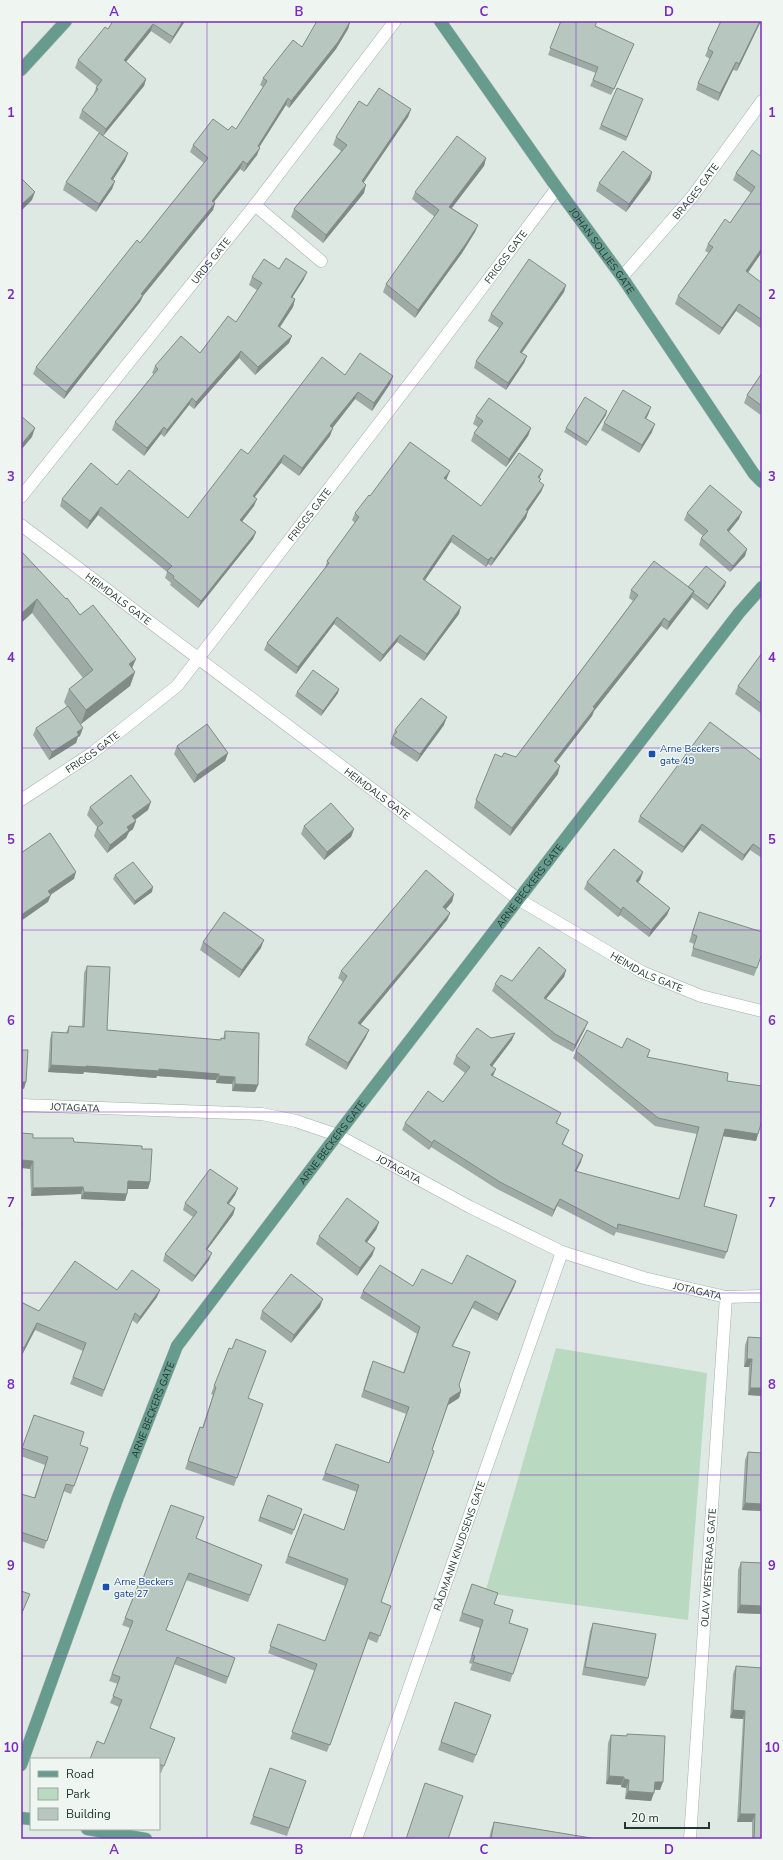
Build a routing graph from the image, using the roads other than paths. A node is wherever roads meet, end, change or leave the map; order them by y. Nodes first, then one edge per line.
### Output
1 (66, 21) edge
2 (394, 21) edge
3 (440, 21) edge
4 (21, 70) edge
5 (762, 101) edge
6 (557, 188) junction
7 (254, 205) junction
8 (321, 261) dead end
9 (622, 277) junction
10 (762, 482) edge
11 (21, 497) edge
12 (21, 525) edge
13 (762, 586) edge
14 (198, 658) junction
15 (21, 800) edge
16 (518, 899) junction
17 (762, 1011) edge
18 (21, 1106) edge
19 (337, 1135) junction
20 (562, 1252) junction
21 (762, 1296) edge
22 (726, 1297) junction
23 (21, 1764) edge
24 (92, 1830) edge
25 (146, 1839) edge
26 (356, 1839) edge
27 (690, 1839) edge

1 - 4 main road
2 - 7 street, URDS GATE
3 - 6 main road, JOHAN SOLLIES GATE
5 - 9 street, BRAGES GATE
6 - 9 main road, JOHAN SOLLIES GATE
6 - 14 street, FRIGGS GATE
7 - 8 street
7 - 11 street, URDS GATE
9 - 10 main road, JOHAN SOLLIES GATE
12 - 14 street, HEIMDALS GATE
13 - 16 main road, ARNE BECKERS GATE
14 - 15 street, FRIGGS GATE
14 - 16 street, HEIMDALS GATE
16 - 17 street, HEIMDALS GATE
16 - 19 main road, ARNE BECKERS GATE
18 - 19 street, JOTAGATA
19 - 20 street, JOTAGATA
19 - 23 main road, ARNE BECKERS GATE
20 - 22 street, JOTAGATA
20 - 26 street, RÅDMANN KNUDSENS GATE
21 - 22 street, JOTAGATA
22 - 27 street, OLAV WESTERAAS GATE
24 - 25 main road

